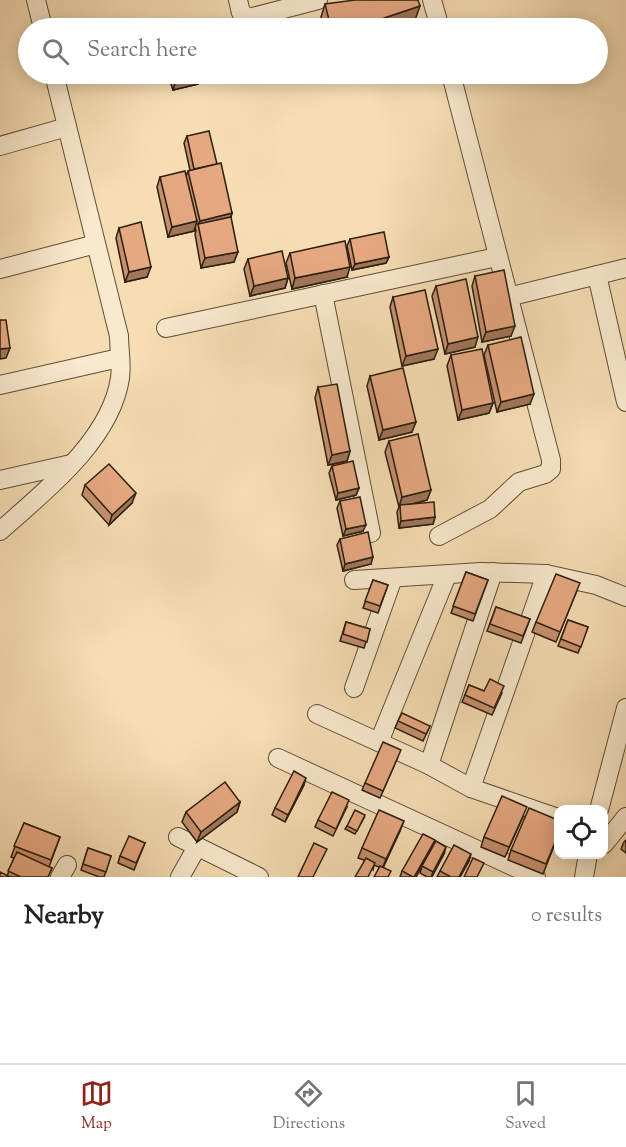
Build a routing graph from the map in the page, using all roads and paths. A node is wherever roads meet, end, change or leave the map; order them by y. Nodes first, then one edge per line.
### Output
1 (36, 0) edge
2 (238, 0) edge
3 (318, 0) edge
4 (432, 0) edge
5 (40, 18) edge
6 (437, 18) edge
7 (56, 84) edge
8 (454, 84) edge
9 (67, 127) junction
10 (0, 146) edge
11 (96, 244) junction
12 (498, 257) junction
13 (626, 268) edge
14 (0, 269) edge
15 (413, 275) junction
16 (597, 275) junction
17 (323, 294) junction
18 (418, 296) edge
19 (508, 297) junction
20 (166, 328) dead end
21 (119, 358) junction
22 (0, 385) edge
23 (626, 402) edge
24 (73, 464) junction
25 (0, 480) edge
26 (0, 531) edge
27 (371, 533) edge
28 (439, 536) dead end
29 (493, 572) junction
30 (546, 574) junction
31 (447, 575) junction
32 (393, 578) junction
33 (354, 580) dead end
34 (626, 597) edge
35 (354, 688) dead end
36 (626, 708) edge
37 (317, 714) dead end
38 (379, 742) junction
39 (278, 758) dead end
40 (429, 765) junction
41 (471, 788) junction
42 (600, 805) edge
43 (554, 817) edge
44 (626, 817) edge
45 (178, 837) dead end
46 (608, 838) edge
47 (197, 848) junction
48 (180, 877) edge
49 (260, 877) edge
50 (536, 877) edge

1 - 5 street
2 - 3 street
4 - 6 street
7 - 9 street
8 - 12 street
9 - 10 street
9 - 11 street
11 - 14 street
11 - 21 street
12 - 15 street
12 - 19 street
13 - 16 street
15 - 17 street
15 - 18 street
16 - 19 street
16 - 23 street
17 - 20 street
17 - 27 street
19 - 28 street
21 - 22 street
21 - 24 street
24 - 25 street
24 - 26 street
29 - 30 street
29 - 31 street
29 - 40 street
30 - 34 street
30 - 41 street
31 - 32 street
31 - 38 street
32 - 33 street
32 - 35 street
36 - 42 street
37 - 38 street
38 - 40 street
39 - 50 street
40 - 41 street
41 - 43 street
44 - 46 street
45 - 47 street
47 - 48 street
47 - 49 street

